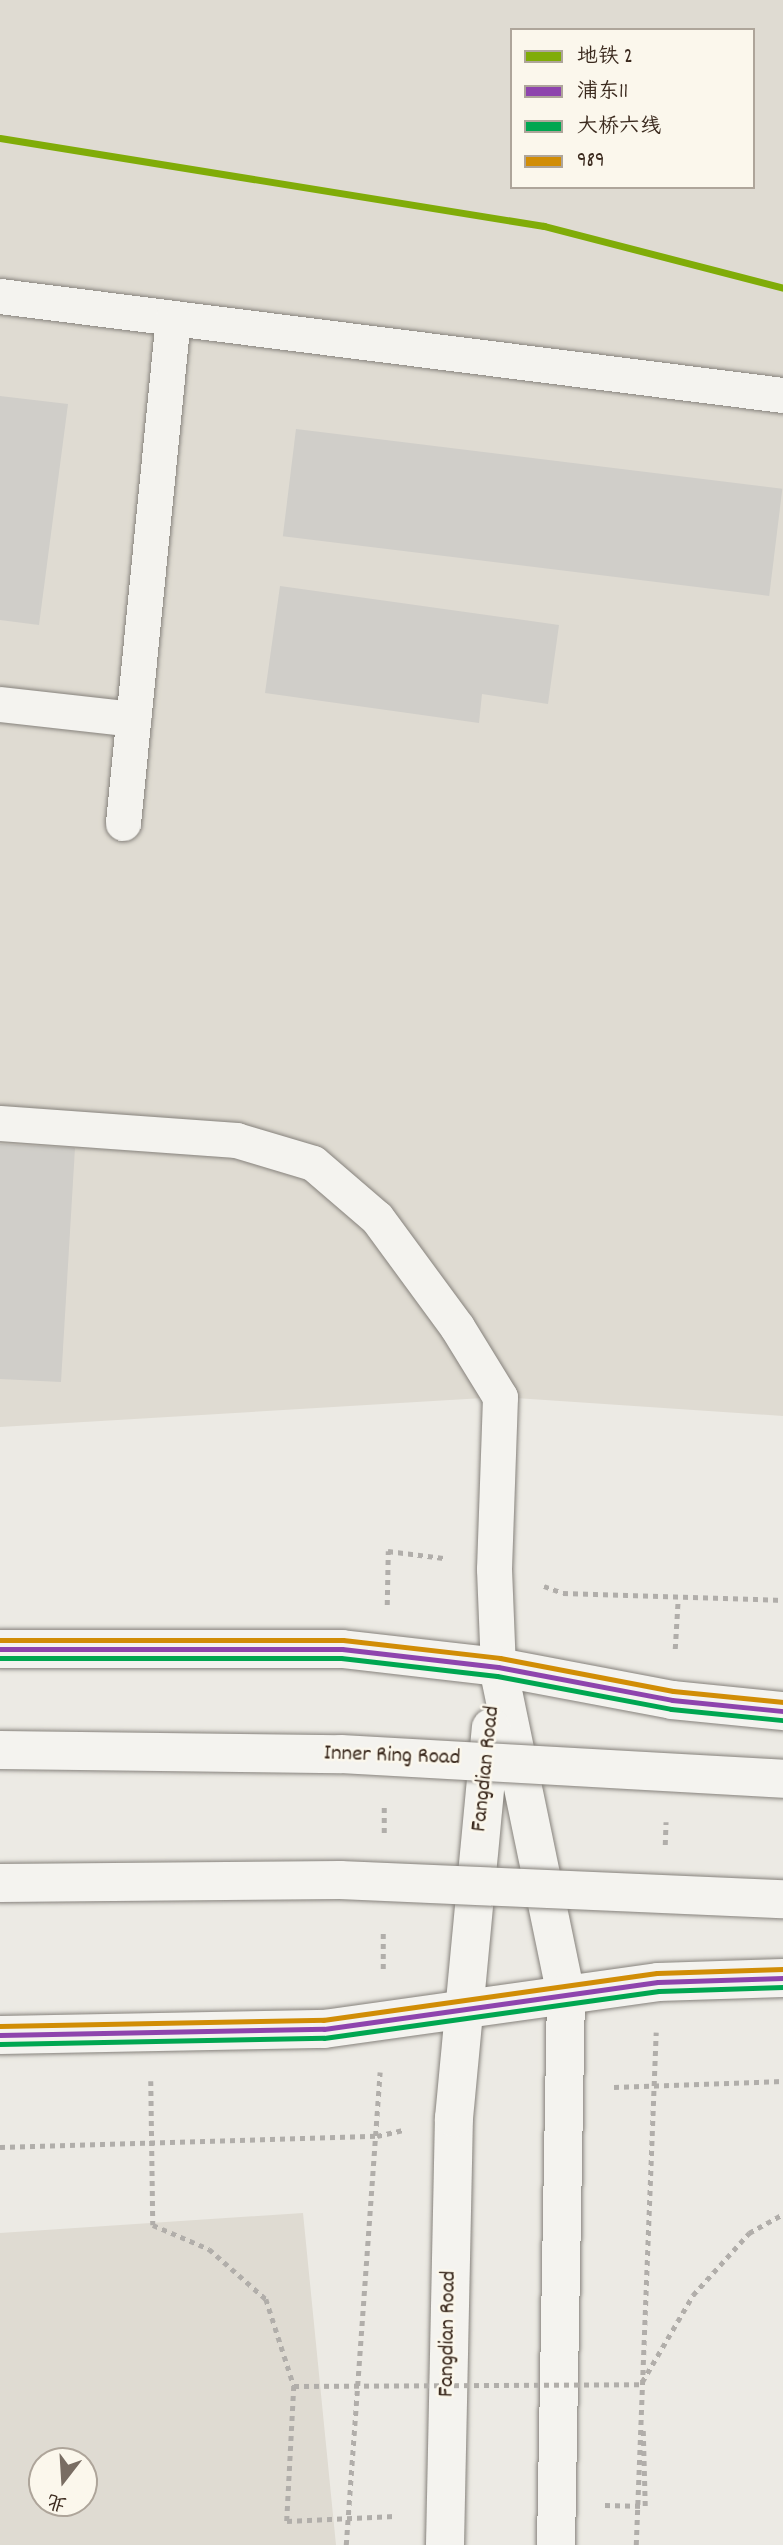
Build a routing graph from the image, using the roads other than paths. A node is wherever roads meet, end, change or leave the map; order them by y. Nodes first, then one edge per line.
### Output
1 (0, 296) edge
2 (173, 318) junction
3 (783, 396) edge
4 (0, 704) edge
5 (133, 719) junction
6 (123, 823) dead end
7 (0, 1123) edge
8 (0, 1649) edge
9 (498, 1667) junction
10 (783, 1710) edge
11 (0, 1750) edge
12 (783, 1779) edge
13 (0, 1882) edge
14 (783, 1899) edge
15 (783, 1978) edge
16 (566, 1994) junction
17 (461, 2010) junction
18 (0, 2035) edge
19 (445, 2530) edge
20 (556, 2545) edge

1 - 2 lane
2 - 3 lane
2 - 5 lane
4 - 5 lane
5 - 6 lane
7 - 9 lane
8 - 9 main road
9 - 10 main road
9 - 16 main road, Fangdian Road
9 - 17 main road, Fangdian Road
11 - 12 main road, Inner Ring Road, bridge
13 - 14 main road, bridge
15 - 16 main road
16 - 17 main road
16 - 20 main road, Fangdian Road
17 - 18 main road
17 - 19 main road, Fangdian Road

